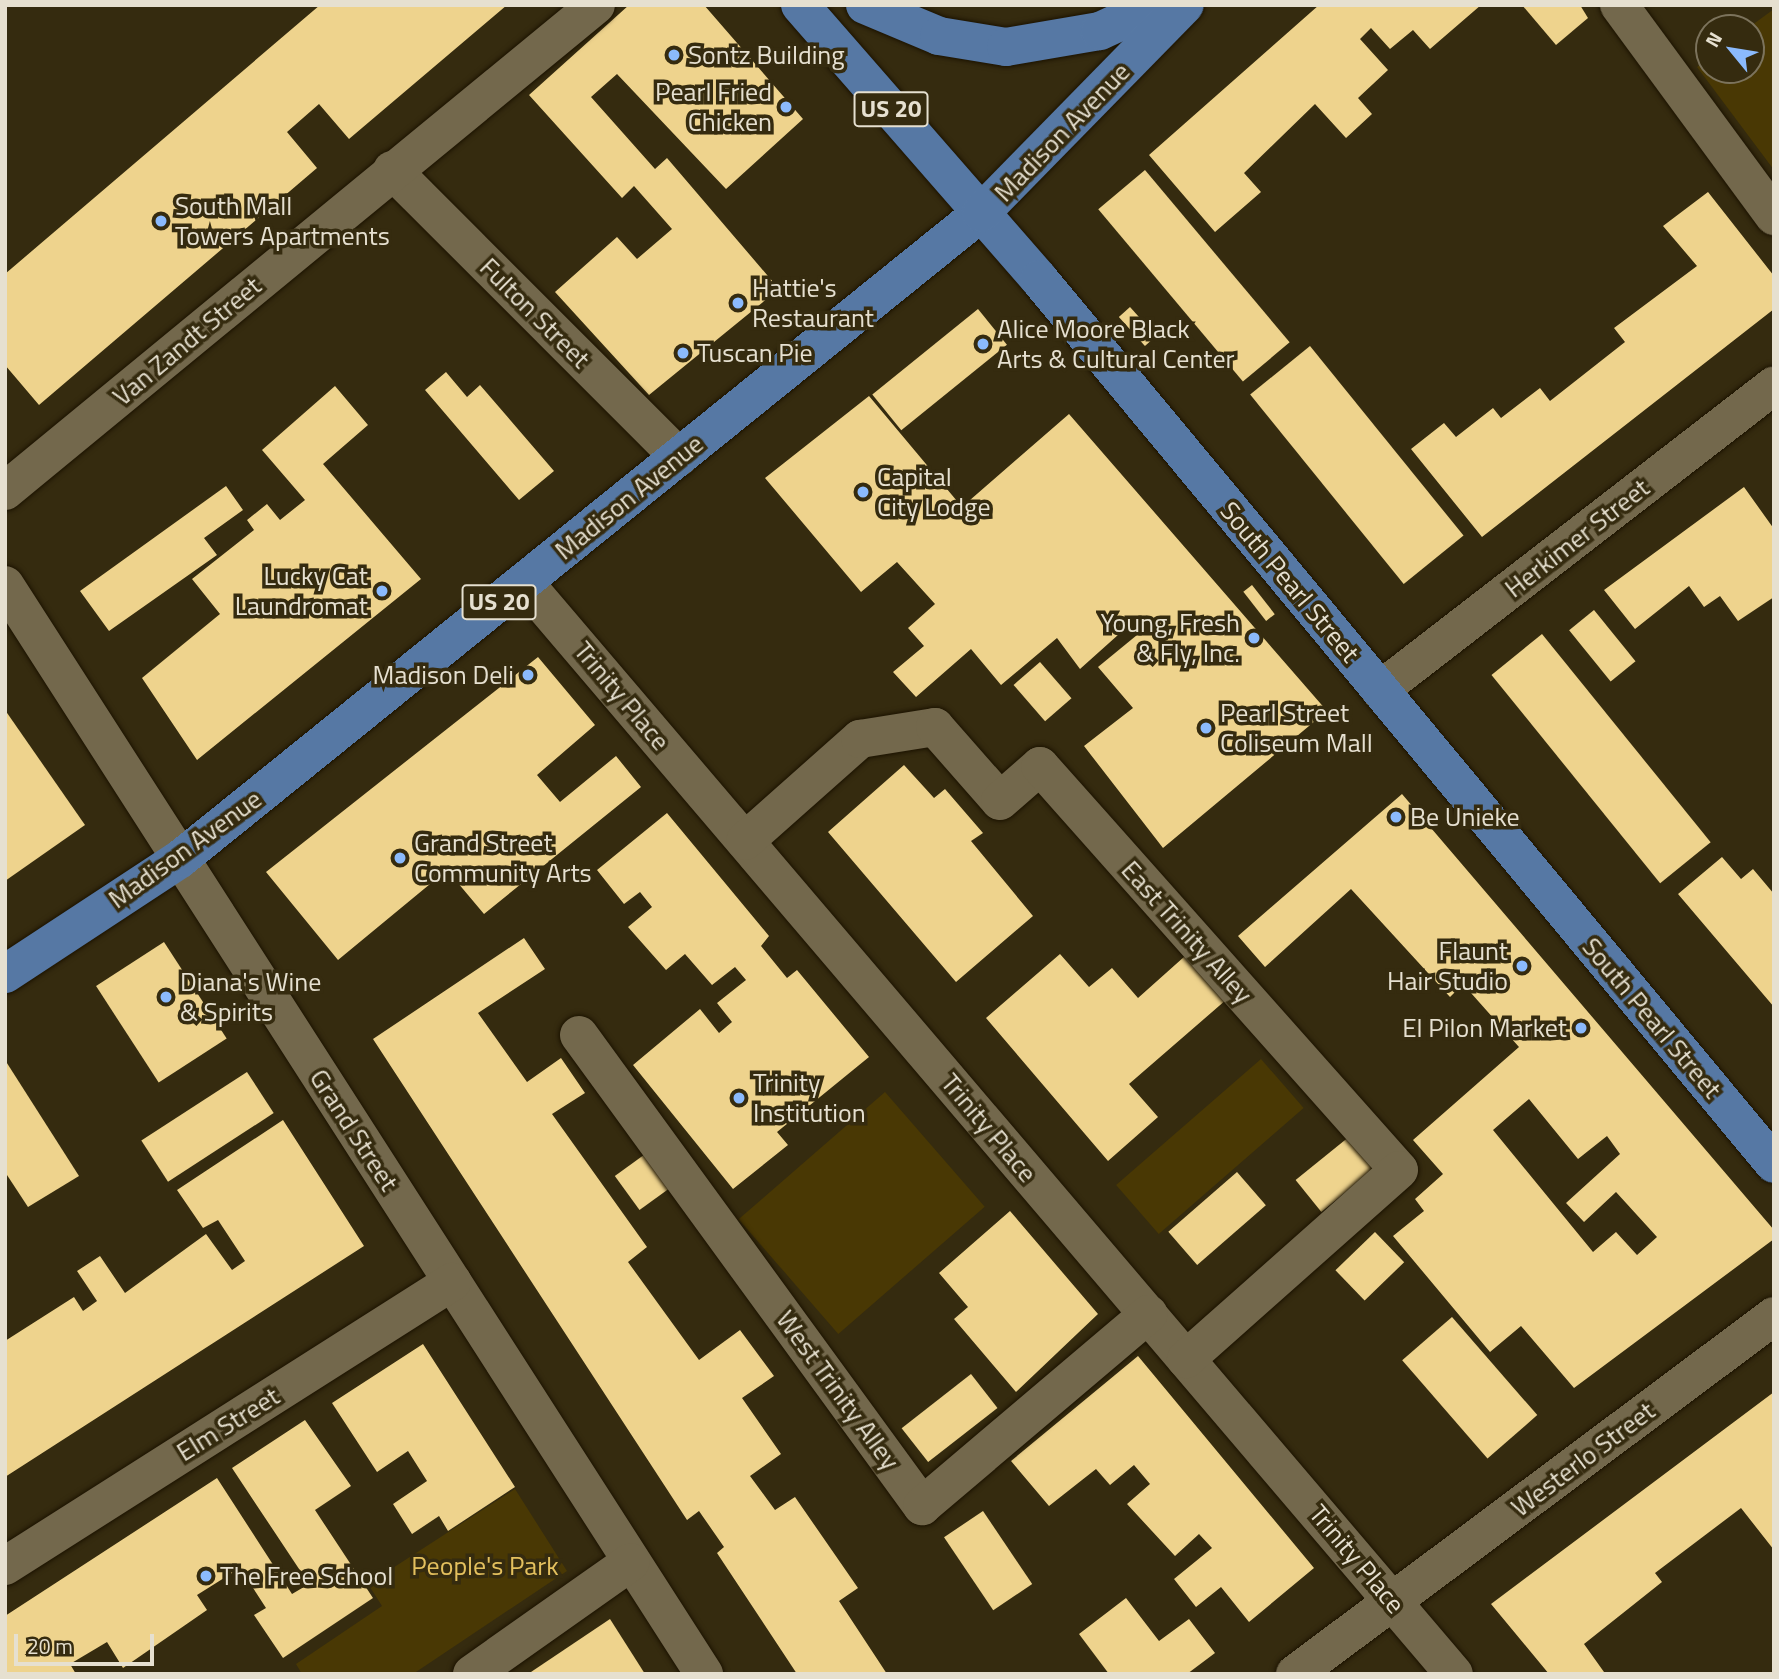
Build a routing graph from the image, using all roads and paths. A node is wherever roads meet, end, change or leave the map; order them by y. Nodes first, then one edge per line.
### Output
1 (596, 5) edge
2 (800, 5) edge
3 (865, 5) edge
4 (1156, 5) edge
5 (1185, 5) edge
6 (1619, 5) edge
7 (392, 170) junction
8 (981, 214) junction
9 (1774, 216) edge
10 (1774, 384) edge
11 (679, 457) junction
12 (5, 491) edge
13 (524, 582) junction
14 (5, 585) edge
15 (1380, 690) junction
16 (745, 841) junction
17 (180, 859) junction
18 (5, 974) edge
19 (579, 1035) dead end
20 (1774, 1164) edge
21 (452, 1282) junction
22 (1148, 1314) junction
23 (1774, 1317) edge
24 (1186, 1359) junction
25 (631, 1562) junction
26 (5, 1566) edge
27 (1393, 1601) junction
28 (472, 1674) edge
29 (705, 1674) edge
30 (1295, 1674) edge
31 (1454, 1674) edge

1 - 7 street, Van Zandt Street
2 - 8 main road, South Pearl Street / US 20
3 - 4 main road
5 - 8 main road, Madison Avenue
6 - 9 street
7 - 11 street, Fulton Street
7 - 12 street, Van Zandt Street
8 - 11 main road, Madison Avenue / US 20
8 - 15 main road, South Pearl Street
10 - 15 street, Herkimer Street
11 - 13 main road, Madison Avenue / US 20
13 - 16 street, Trinity Place
13 - 17 main road, Madison Avenue / US 20
14 - 17 street, Grand Street
15 - 20 main road, South Pearl Street
16 - 22 street, Trinity Place
16 - 24 street, East Trinity Alley
17 - 18 main road, Madison Avenue / US 20
17 - 21 street, Grand Street
19 - 22 street, West Trinity Alley
21 - 25 street, Grand Street
21 - 26 street, Elm Street
22 - 24 street, Trinity Place
23 - 27 street, Westerlo Street
24 - 27 street, Trinity Place
25 - 28 street
25 - 29 street, Grand Street
27 - 30 street, Westerlo Street
27 - 31 street, Trinity Place

